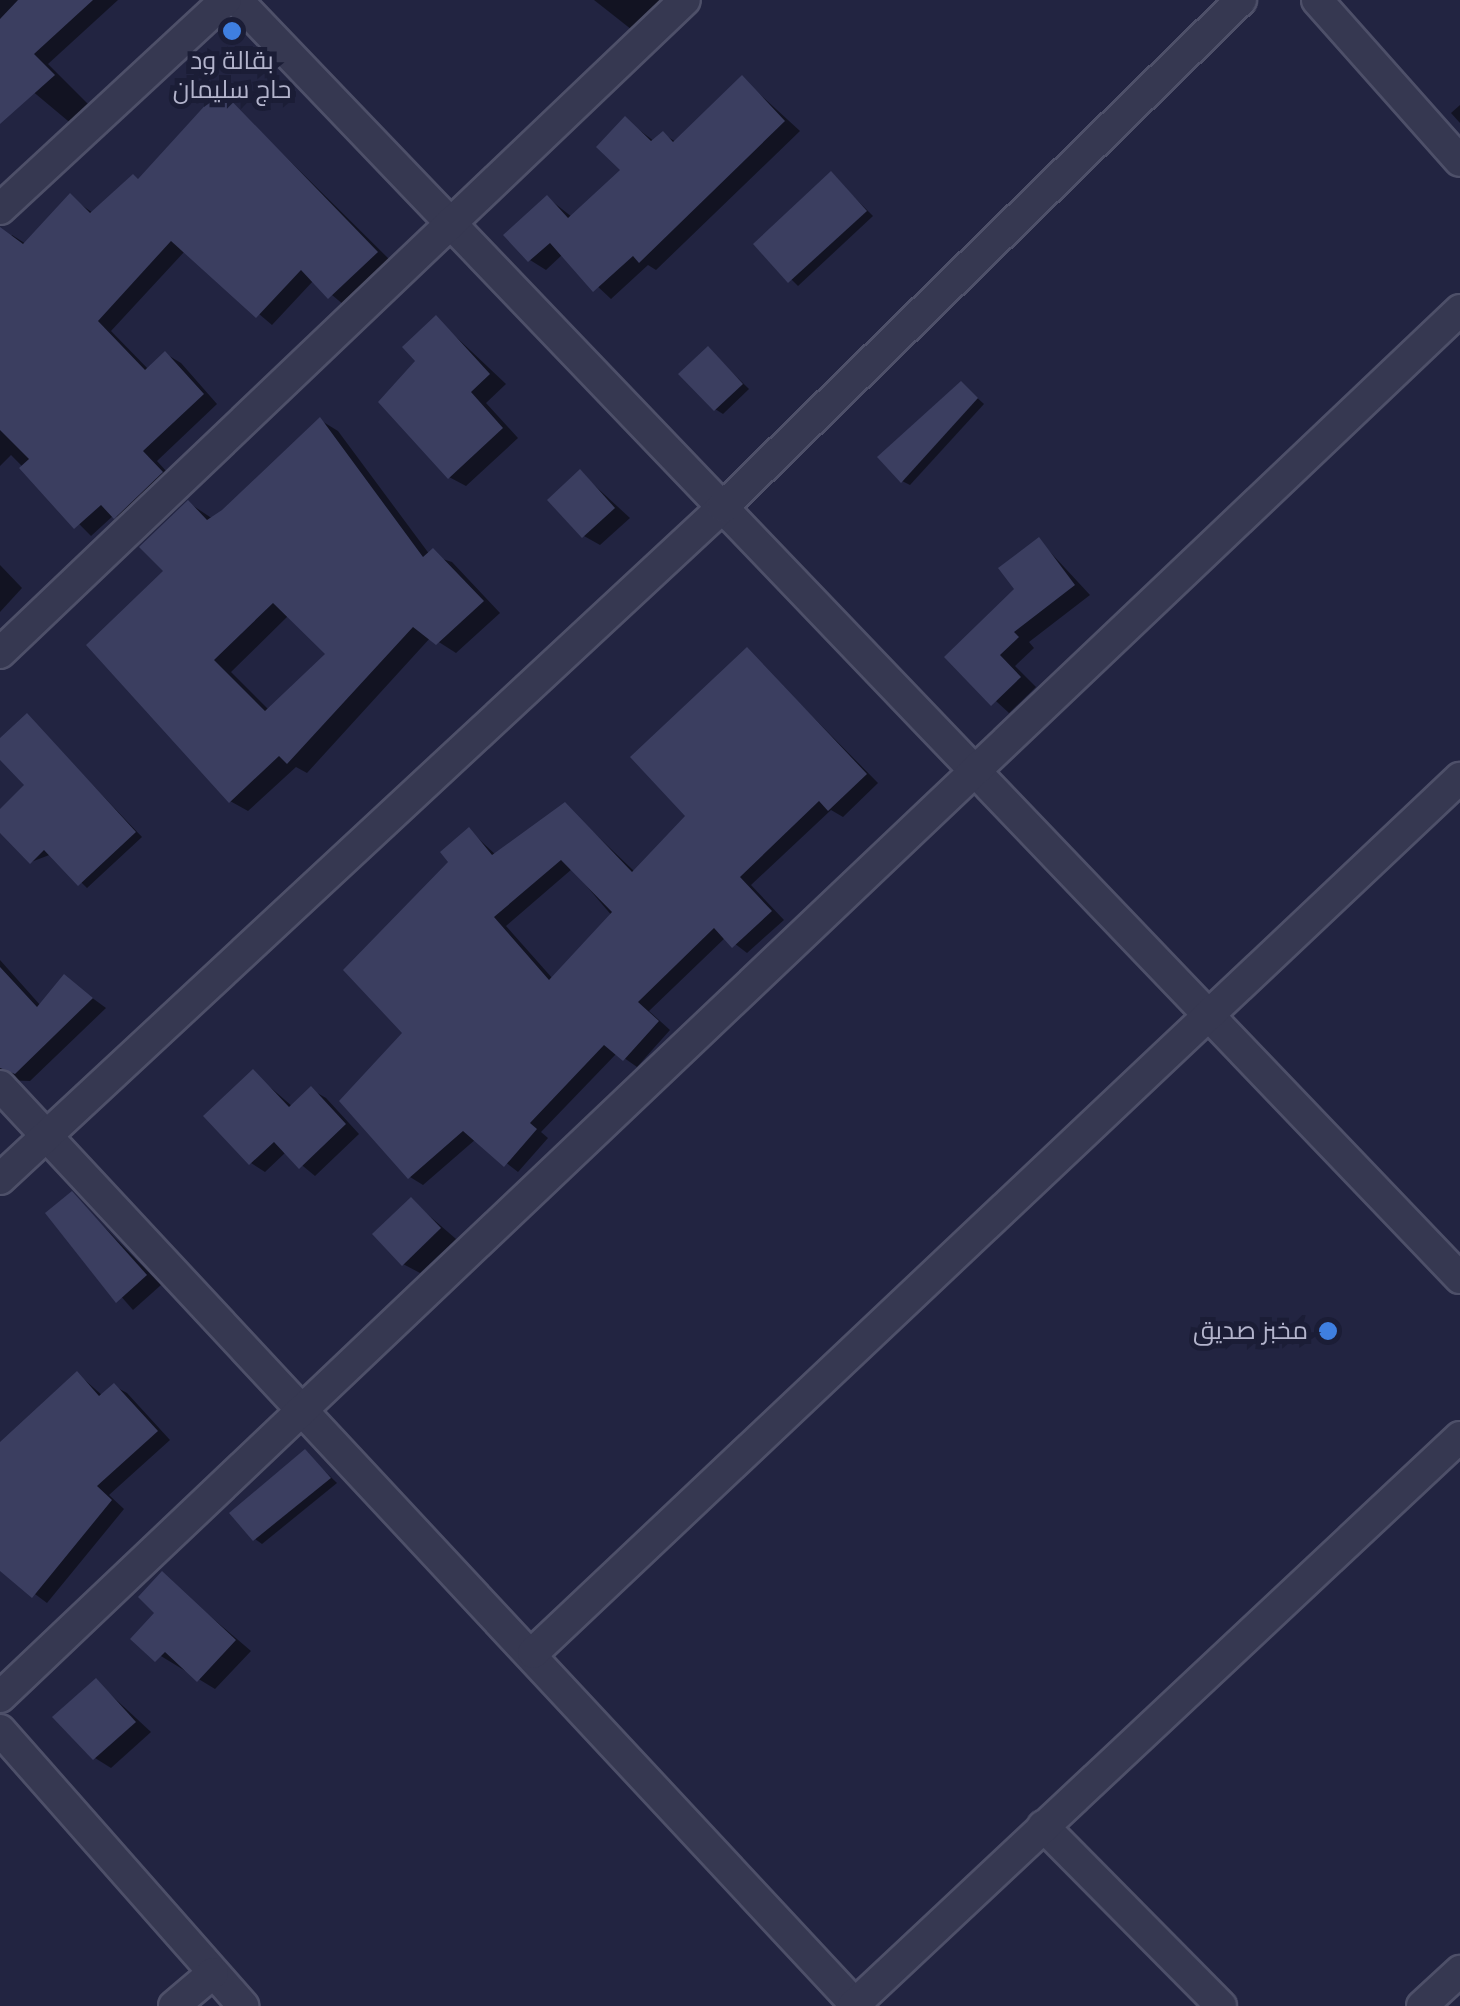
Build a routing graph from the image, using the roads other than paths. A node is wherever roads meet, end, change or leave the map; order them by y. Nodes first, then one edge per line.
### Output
1 (226, 0) edge
2 (237, 0) edge
3 (686, 0) edge
4 (1241, 0) edge
5 (1317, 0) edge
6 (1460, 161) edge
7 (0, 209) edge
8 (449, 222) junction
9 (1460, 310) edge
10 (722, 507) junction
11 (0, 653) edge
12 (974, 770) junction
13 (1460, 778) edge
14 (1210, 1017) junction
15 (0, 1086) edge
16 (47, 1135) junction
17 (0, 1179) edge
18 (1460, 1278) edge
19 (304, 1405) junction
20 (1460, 1437) edge
21 (533, 1653) junction
22 (0, 1697) edge
23 (0, 1730) edge
24 (1043, 1826) junction
25 (214, 1972) junction
26 (1460, 1972) edge
27 (854, 2005) edge
28 (174, 2006) edge
29 (243, 2006) edge
30 (1221, 2006) edge
31 (1422, 2006) edge

1 - 7 street
2 - 8 street
3 - 8 street
4 - 10 street
5 - 6 street
8 - 10 street
8 - 11 street
9 - 12 street
10 - 12 street
10 - 16 street
12 - 14 street
12 - 19 street
13 - 14 street
14 - 18 street
14 - 21 street
15 - 16 street
16 - 17 street
16 - 19 street
19 - 21 street
19 - 22 street
20 - 24 street
21 - 27 street
23 - 25 street
24 - 27 street
24 - 30 street
25 - 28 street
25 - 29 street
26 - 31 street

